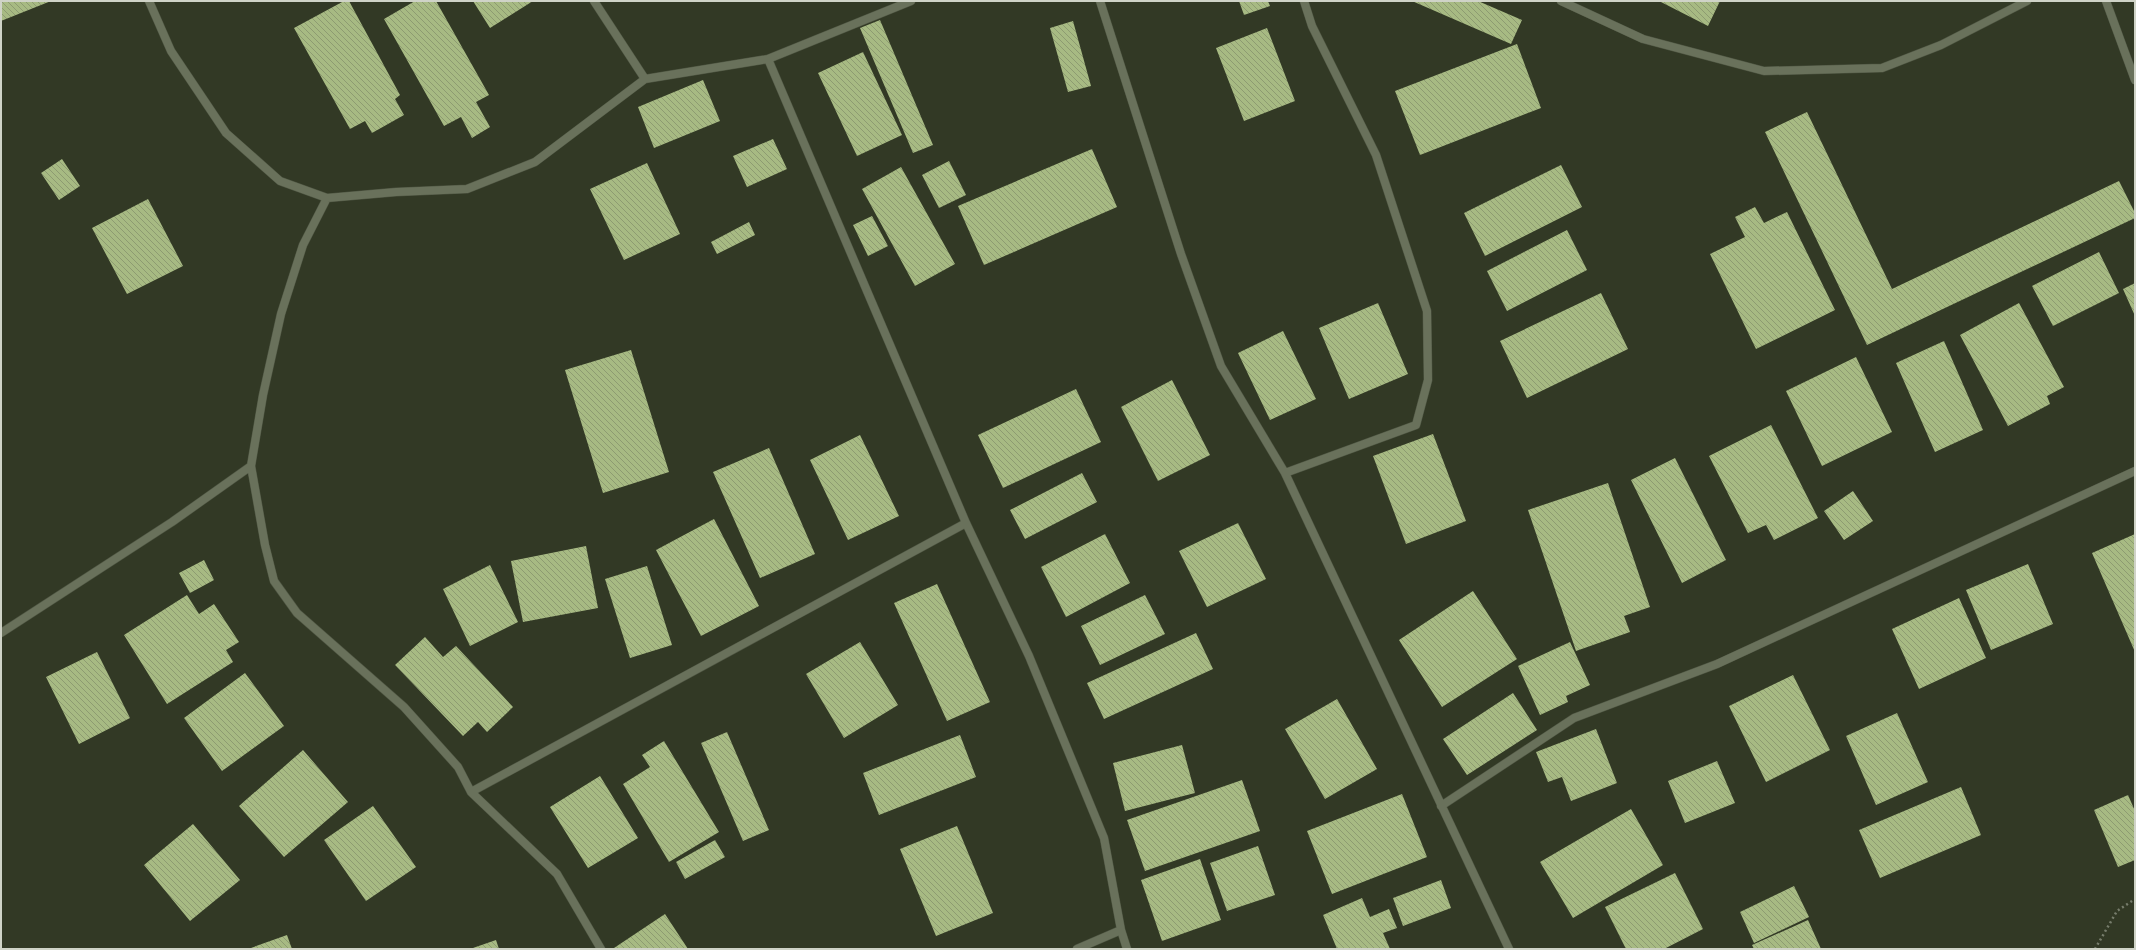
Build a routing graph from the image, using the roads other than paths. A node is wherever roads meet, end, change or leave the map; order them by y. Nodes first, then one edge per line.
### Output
1 (149, 1) edge
2 (594, 1) edge
3 (911, 1) edge
4 (1100, 1) edge
5 (1304, 1) edge
6 (1561, 1) edge
7 (2027, 1) edge
8 (2106, 1) edge
9 (768, 59) junction
10 (645, 79) junction
11 (2135, 80) edge
12 (327, 198) junction
13 (251, 466) junction
14 (2135, 471) edge
15 (1285, 473) junction
16 (966, 523) junction
17 (1, 633) edge
18 (471, 792) junction
19 (1441, 806) junction
20 (1121, 930) junction
21 (601, 949) edge
22 (1077, 949) edge
23 (1127, 949) edge
24 (1509, 949) edge

1 - 12 street
2 - 10 street
3 - 9 street
4 - 15 street
5 - 15 street
6 - 7 street
8 - 11 street
9 - 10 street
9 - 16 street
10 - 12 street
12 - 13 street
13 - 17 street
13 - 18 street
14 - 19 street
15 - 19 street
16 - 18 street
16 - 20 street
18 - 21 street
19 - 24 street
20 - 22 street
20 - 23 street

